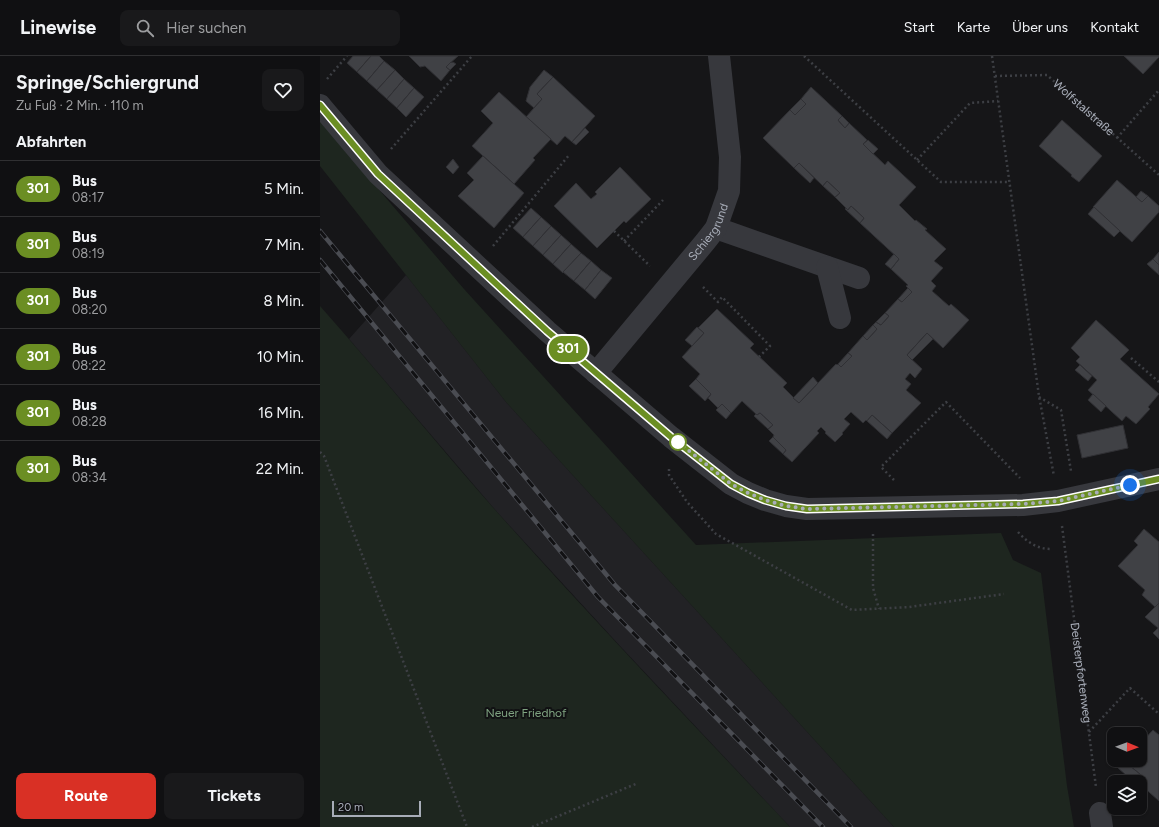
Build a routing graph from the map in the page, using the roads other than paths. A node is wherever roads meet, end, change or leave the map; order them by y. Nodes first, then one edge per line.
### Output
1 (719, 56) edge
2 (320, 105) edge
3 (716, 228) junction
4 (827, 267) junction
5 (859, 278) dead end
6 (840, 318) dead end
7 (596, 373) junction
8 (1159, 479) edge

1 - 3 street, Schiergrund
2 - 7 street
3 - 4 street
3 - 7 street, Schiergrund
4 - 5 street
4 - 6 street
7 - 8 street

